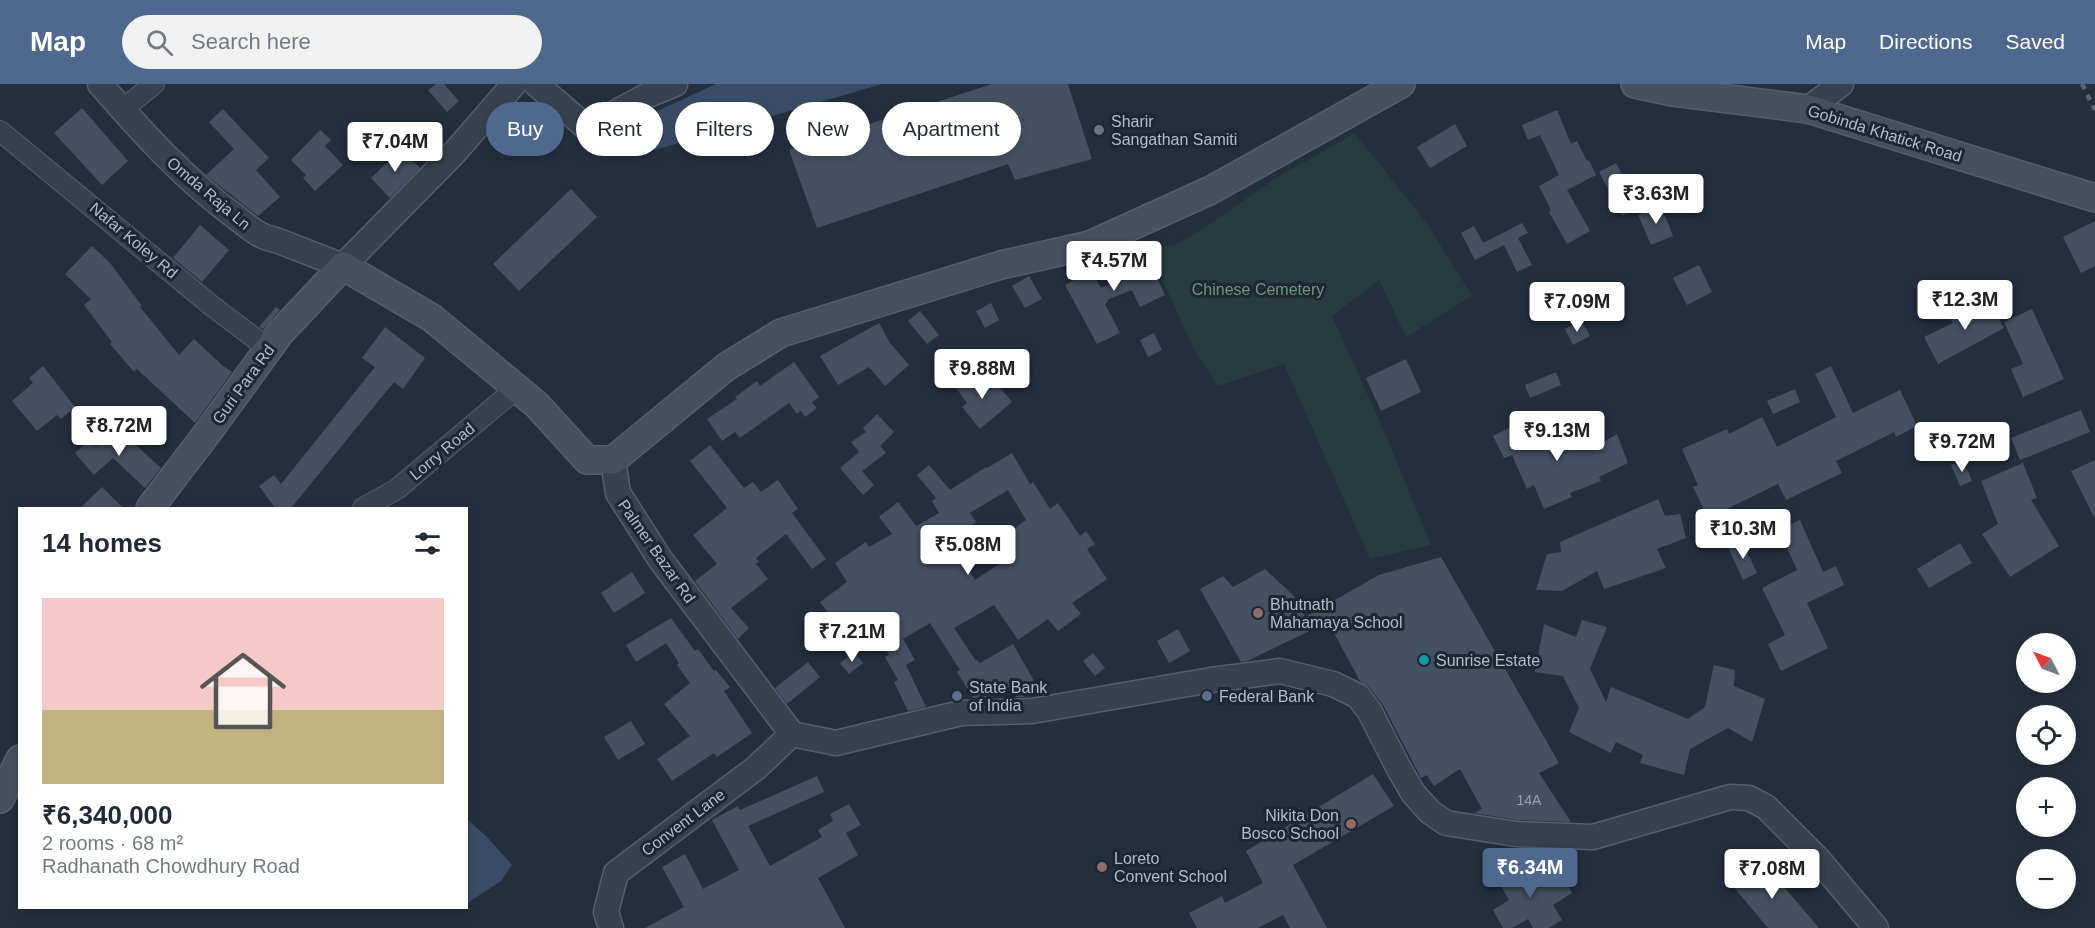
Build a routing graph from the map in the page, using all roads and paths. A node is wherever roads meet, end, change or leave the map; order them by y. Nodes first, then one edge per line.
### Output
1 (100, 84) edge
2 (154, 84) edge
3 (514, 84) edge
4 (536, 84) edge
5 (675, 84) edge
6 (1401, 84) edge
7 (1635, 84) edge
8 (1841, 84) edge
9 (1808, 109) junction
10 (122, 110) junction
11 (0, 131) edge
12 (2095, 198) edge
13 (343, 266) junction
14 (269, 349) junction
15 (517, 388) junction
16 (613, 460) junction
17 (151, 507) edge
18 (365, 507) edge
19 (792, 734) junction
20 (18, 763) edge
21 (0, 799) edge
22 (611, 928) edge
23 (1876, 928) edge

1 - 10 street, Omda Raja Ln
2 - 10 street
3 - 13 street
4 - 5 street
6 - 16 main road
7 - 9 main road, Gobinda Khatick Road
8 - 9 street
9 - 12 main road, Gobinda Khatick Road
10 - 13 street, Omda Raja Ln
11 - 14 street, Nafar Koley Rd
13 - 14 main road, Guri Para Rd
13 - 15 main road
14 - 17 main road, Guri Para Rd
15 - 16 main road
15 - 18 street, Lorry Road
16 - 19 street, Palmer Bazar Rd
19 - 22 street, Convent Lane
19 - 23 street
20 - 21 main road

